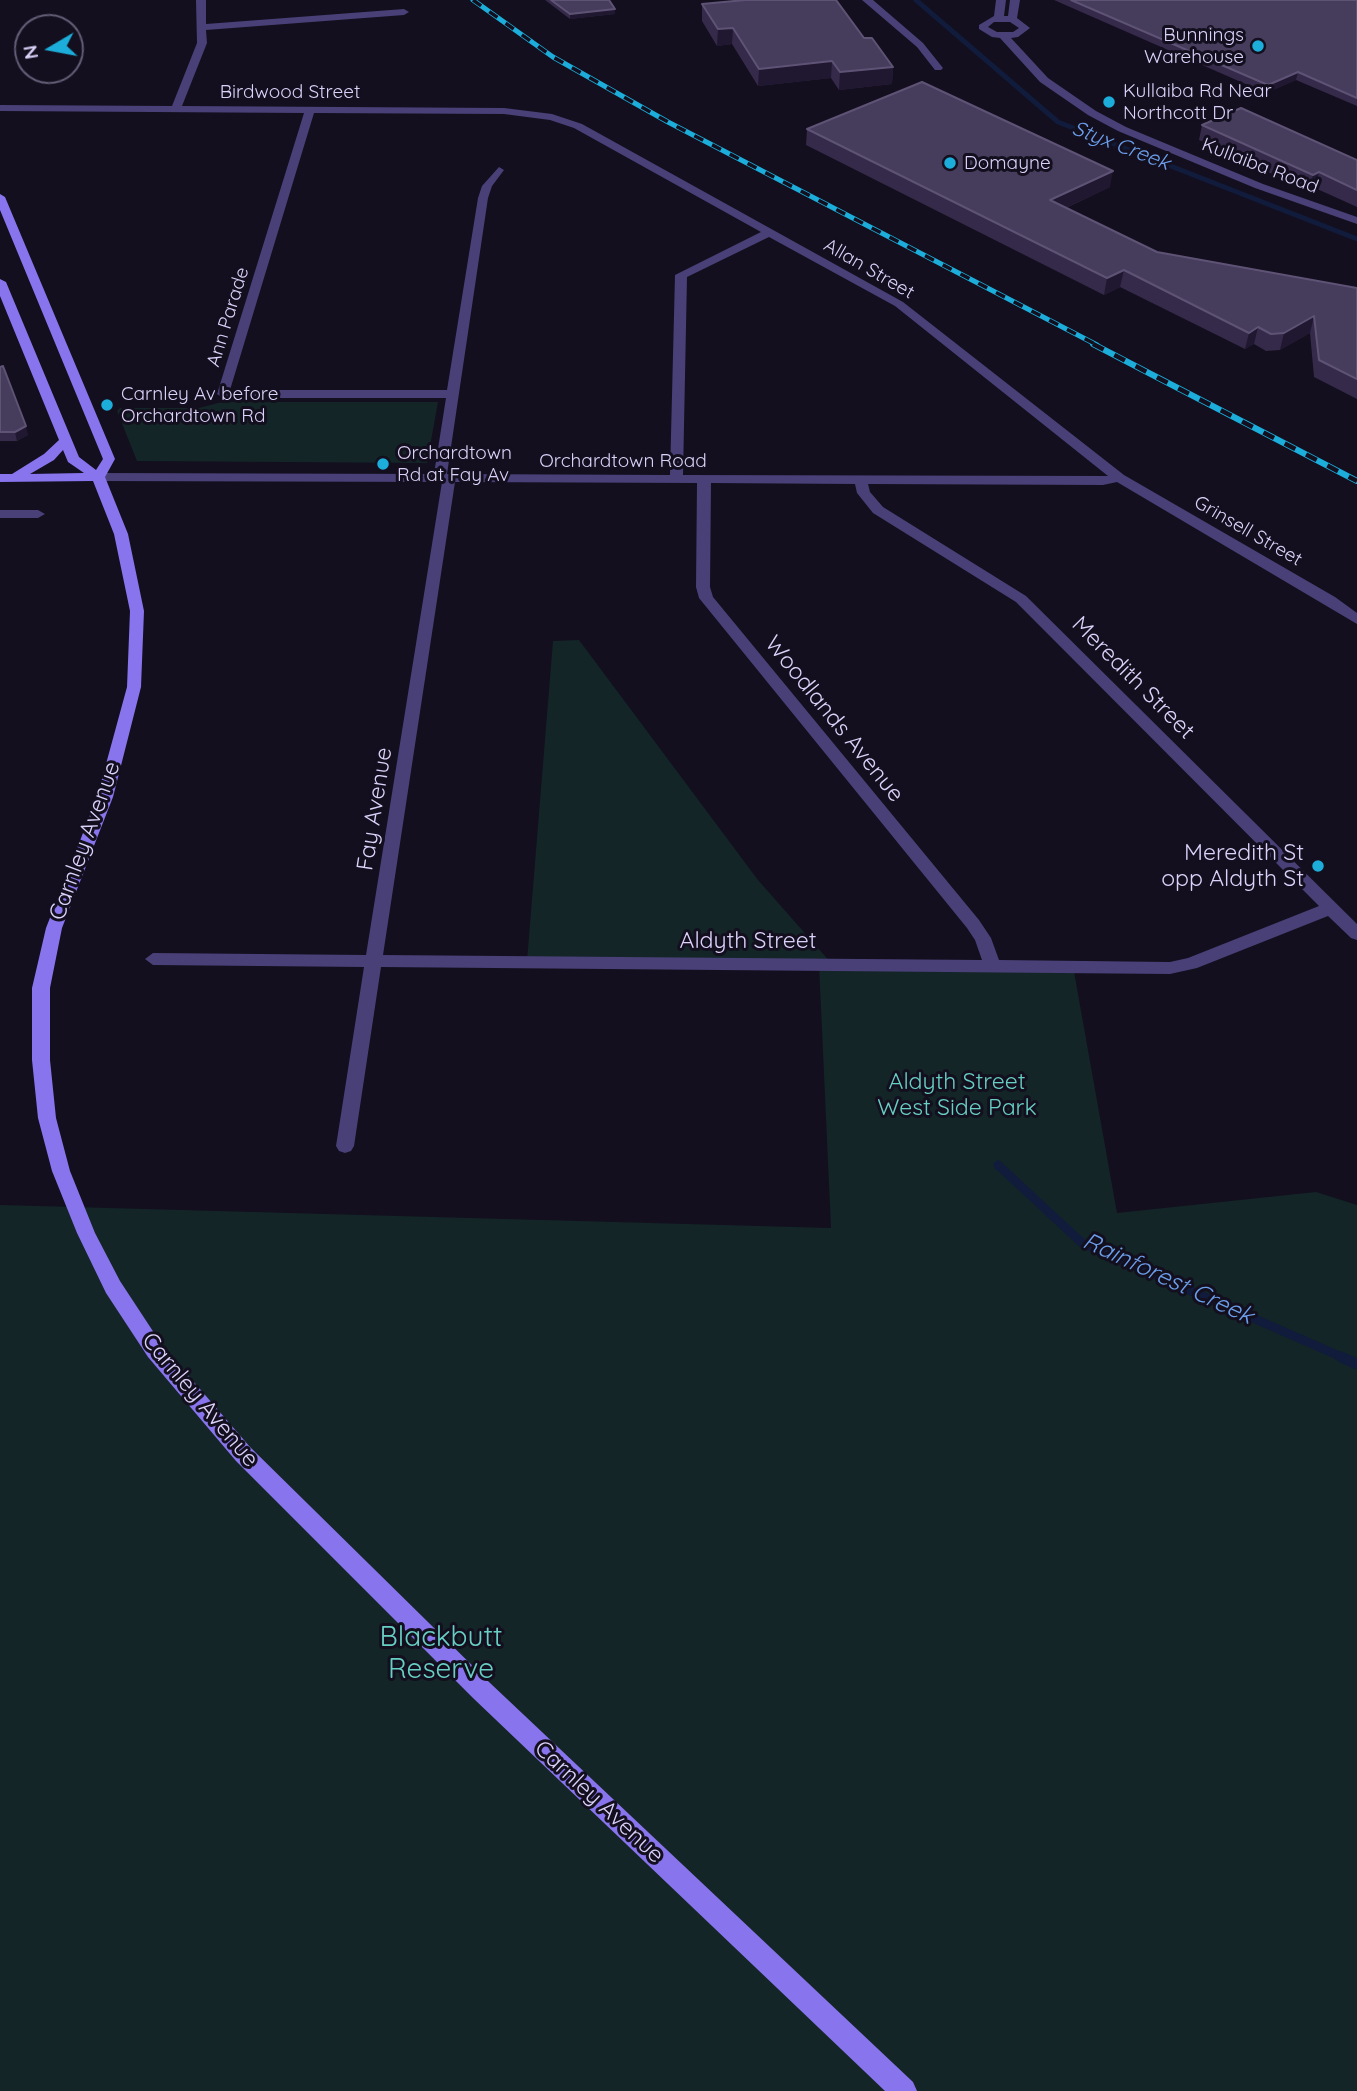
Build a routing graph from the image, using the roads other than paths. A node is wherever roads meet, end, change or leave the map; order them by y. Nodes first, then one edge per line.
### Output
1 (201, 0) edge
2 (867, 0) edge
3 (1001, 0) edge
4 (1015, 0) edge
5 (404, 12) dead end
6 (999, 18) junction
7 (1012, 19) junction
8 (203, 27) junction
9 (1020, 34) junction
10 (1004, 36) junction
11 (1016, 47) junction
12 (938, 68) dead end
13 (0, 108) edge
14 (176, 109) junction
15 (310, 109) junction
16 (578, 126) joint
17 (499, 170) dead end
18 (0, 197) edge
19 (1357, 221) edge
20 (768, 233) junction
21 (0, 282) edge
22 (453, 394) junction
23 (67, 439) junction
24 (17, 476) junction
25 (98, 477) junction
26 (0, 478) edge
27 (1119, 478) junction
28 (445, 479) junction
29 (676, 480) junction
30 (704, 481) junction
31 (861, 481) junction
32 (0, 514) edge
33 (38, 514) dead end
34 (1357, 620) edge
35 (1331, 908) junction
36 (1357, 934) edge
37 (153, 959) dead end
38 (374, 961) junction
39 (992, 965) junction
40 (345, 1146) dead end
41 (904, 2091) edge

1 - 8 street
2 - 12 street
3 - 6 street, Kullaiba Road
4 - 7 street
5 - 8 street
6 - 7 street
6 - 10 street, Kullaiba Road
7 - 9 street
8 - 14 street
9 - 10 street
9 - 11 street
10 - 11 street, Kullaiba Road
11 - 19 street, Kullaiba Road
13 - 14 street, Birdwood Street
14 - 15 street, Birdwood Street
15 - 16 street, Birdwood Street
15 - 22 street, Ann Parade
16 - 20 street, Allan Street
17 - 22 street, Fay Avenue
18 - 25 main road
20 - 27 street, Allan Street
20 - 29 street
21 - 23 main road, Carnley Avenue
22 - 28 street, Fay Avenue
23 - 24 main road
23 - 25 main road, Carnley Avenue
24 - 25 main road, Orchardtown Road
24 - 26 main road, Orchardtown Road
25 - 28 street, Orchardtown Road
25 - 41 main road, Carnley Avenue
27 - 31 street, Orchardtown Road
27 - 34 street, Grinsell Street
28 - 29 street, Orchardtown Road
28 - 38 street, Fay Avenue
29 - 30 street, Orchardtown Road
30 - 31 street, Orchardtown Road
30 - 39 street, Woodlands Avenue
31 - 35 street, Meredith Street
32 - 33 street
35 - 36 street, Meredith Street
35 - 39 street, Aldyth Street
37 - 38 street, Aldyth Street
38 - 39 street, Aldyth Street
38 - 40 street, Fay Avenue

